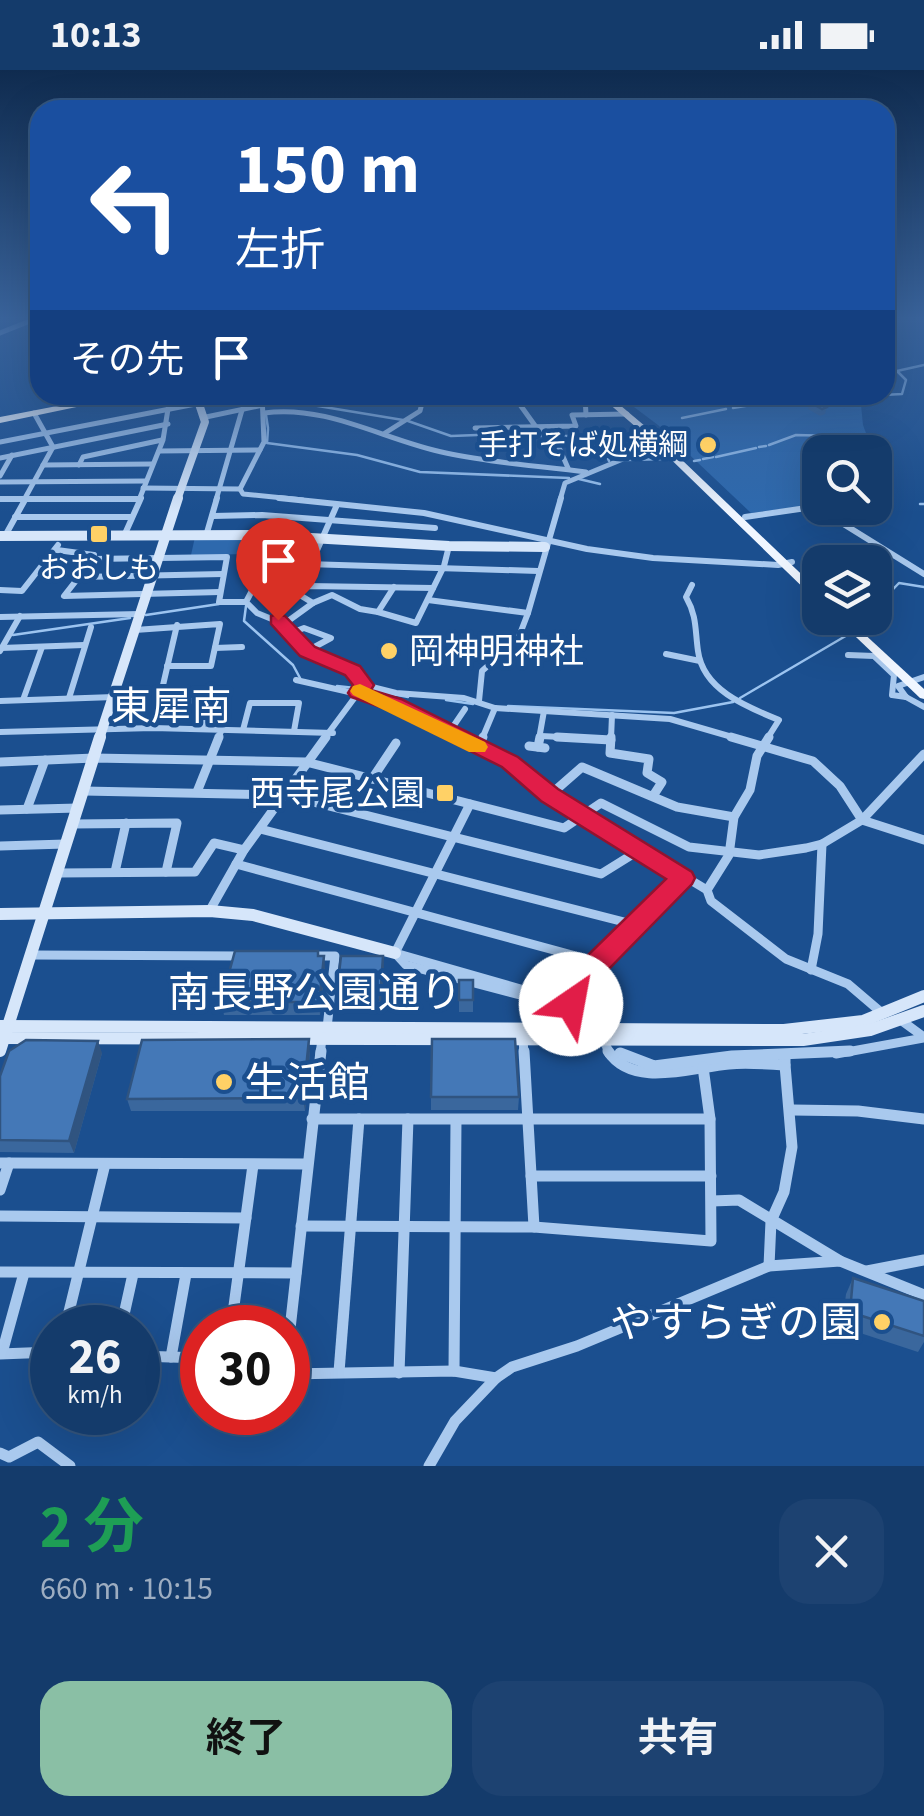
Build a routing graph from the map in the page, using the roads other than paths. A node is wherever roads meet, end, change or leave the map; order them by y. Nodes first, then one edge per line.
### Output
1 (58, 405) edge
2 (79, 405) edge
3 (180, 405) edge
4 (201, 405) edge
5 (263, 405) edge
6 (422, 405) edge
7 (520, 405) edge
8 (585, 405) edge
9 (615, 405) edge
10 (623, 405) edge
11 (168, 409) junction
12 (264, 409) junction
13 (242, 410) junction
14 (34, 414) junction
15 (626, 414) junction
16 (586, 415) junction
17 (206, 417) junction
18 (0, 418) edge
19 (168, 424) junction
20 (536, 427) junction
21 (476, 428) dead end
22 (46, 433) junction
23 (385, 433) junction
24 (659, 438) junction
25 (162, 440) junction
26 (0, 442) edge
27 (53, 447) junction
28 (196, 450) junction
29 (232, 450) junction
30 (260, 450) junction
31 (159, 451) junction
32 (12, 456) junction
33 (0, 458) edge
34 (152, 464) junction
35 (44, 465) junction
36 (79, 465) junction
37 (568, 468) junction
38 (586, 472) junction
39 (0, 479) edge
40 (34, 482) junction
41 (144, 485) junction
42 (182, 488) junction
43 (221, 488) junction
44 (240, 489) junction
45 (138, 498) junction
46 (0, 499) edge
47 (24, 499) junction
48 (336, 506) junction
49 (802, 508) edge
50 (213, 516) junction
51 (438, 516) junction
52 (15, 517) junction
53 (131, 517) junction
54 (745, 517) junction
55 (328, 519) junction
56 (848, 525) edge
57 (435, 528) junction
58 (2, 536) edge
59 (124, 536) junction
60 (165, 536) junction
61 (206, 536) junction
62 (61, 537) junction
63 (320, 538) junction
64 (546, 543) junction
65 (430, 545) junction
66 (449, 546) junction
67 (56, 550) junction
68 (158, 558) junction
69 (93, 560) junction
70 (788, 563) junction
71 (311, 564) junction
72 (444, 566) junction
73 (538, 571) junction
74 (223, 574) junction
75 (802, 574) edge
76 (924, 574) edge
77 (152, 576) junction
78 (80, 577) junction
79 (270, 577) junction
80 (802, 578) edge
81 (692, 585) dead end
82 (394, 588) junction
83 (433, 588) junction
84 (0, 590) edge
85 (220, 592) junction
86 (296, 592) junction
87 (146, 595) junction
88 (64, 596) junction
89 (428, 600) junction
90 (246, 602) junction
91 (313, 604) junction
92 (378, 612) junction
93 (528, 613) junction
94 (140, 614) junction
95 (48, 615) junction
96 (20, 616) junction
97 (0, 617) edge
98 (284, 624) junction
99 (177, 625) junction
100 (90, 627) dead end
101 (135, 630) junction
102 (291, 634) junction
103 (857, 635) edge
104 (867, 635) edge
105 (84, 645) junction
106 (42, 647) junction
107 (242, 647) dead end
108 (215, 648) junction
109 (0, 649) edge
110 (308, 651) junction
111 (666, 654) dead end
112 (848, 655) dead end
113 (877, 656) junction
114 (700, 661) junction
115 (167, 666) junction
116 (296, 680) dead end
117 (908, 680) edge
118 (361, 689) junction
119 (924, 695) edge
120 (114, 697) junction
121 (69, 698) junction
122 (23, 700) junction
123 (0, 701) edge
124 (480, 701) junction
125 (191, 702) dead end
126 (924, 707) edge
127 (495, 708) junction
128 (465, 709) dead end
129 (544, 711) junction
130 (612, 715) junction
131 (153, 728) junction
132 (103, 729) junction
133 (202, 729) junction
134 (222, 730) junction
135 (243, 730) junction
136 (294, 731) junction
137 (0, 732) edge
138 (333, 733) junction
139 (448, 734) junction
140 (541, 736) junction
141 (611, 740) junction
142 (396, 743) dead end
143 (537, 747) dead end
144 (764, 747) junction
145 (478, 748) junction
146 (924, 754) edge
147 (94, 758) junction
148 (46, 760) junction
149 (211, 760) junction
150 (0, 762) edge
151 (306, 762) junction
152 (372, 779) junction
153 (84, 790) junction
154 (197, 792) junction
155 (286, 795) junction
156 (550, 795) junction
157 (653, 796) junction
158 (470, 804) junction
159 (78, 808) junction
160 (27, 809) junction
161 (0, 810) edge
162 (585, 816) junction
163 (734, 818) junction
164 (862, 820) junction
165 (73, 824) junction
166 (126, 824) junction
167 (260, 829) junction
168 (453, 838) junction
169 (924, 840) edge
170 (67, 844) junction
171 (822, 844) junction
172 (0, 846) edge
173 (244, 850) junction
174 (638, 851) junction
175 (730, 852) junction
176 (236, 864) junction
177 (115, 872) junction
178 (166, 872) junction
179 (58, 873) junction
180 (436, 874) junction
181 (683, 878) junction
182 (708, 890) junction
183 (210, 911) junction
184 (46, 913) junction
185 (416, 913) junction
186 (0, 914) edge
187 (636, 926) junction
188 (395, 953) junction
189 (32, 955) junction
190 (255, 956) edge
191 (295, 956) edge
192 (598, 962) junction
193 (811, 970) junction
194 (924, 996) edge
195 (571, 1010) junction
196 (924, 1010) edge
197 (884, 1014) junction
198 (902, 1021) junction
199 (585, 1028) junction
200 (325, 1033) junction
201 (3, 1036) edge
202 (924, 1037) edge
203 (523, 1039) junction
204 (604, 1039) junction
205 (620, 1054) dead end
206 (784, 1061) junction
207 (703, 1067) junction
208 (792, 1110) junction
209 (710, 1118) junction
210 (924, 1118) edge
211 (312, 1119) junction
212 (359, 1119) junction
213 (408, 1119) junction
214 (456, 1120) junction
215 (528, 1120) junction
216 (5, 1163) edge
217 (105, 1164) junction
218 (308, 1164) junction
219 (254, 1165) junction
220 (532, 1176) junction
221 (711, 1176) junction
222 (0, 1190) edge
223 (712, 1201) junction
224 (0, 1216) edge
225 (92, 1216) junction
226 (246, 1218) junction
227 (771, 1221) junction
228 (301, 1226) junction
229 (350, 1226) junction
230 (534, 1226) junction
231 (405, 1227) junction
232 (455, 1227) junction
233 (840, 1260) junction
234 (924, 1260) edge
235 (769, 1266) junction
236 (0, 1272) edge
237 (863, 1272) junction
238 (24, 1273) junction
239 (296, 1273) junction
240 (79, 1274) junction
241 (133, 1274) junction
242 (186, 1274) junction
243 (239, 1274) junction
244 (924, 1295) edge
245 (71, 1305) edge
246 (126, 1305) edge
247 (234, 1305) edge
248 (293, 1305) edge
249 (30, 1352) edge
250 (1, 1353) edge
251 (160, 1357) edge
252 (171, 1357) junction
253 (180, 1357) edge
254 (454, 1371) junction
255 (338, 1372) junction
256 (310, 1373) edge
257 (399, 1373) junction
258 (496, 1378) junction
259 (0, 1453) edge
260 (70, 1466) edge
261 (428, 1466) edge

1 - 18 highway
2 - 14 highway
3 - 11 street
4 - 17 street
5 - 12 street
6 - 23 street
7 - 20 street
8 - 16 street
9 - 15 main road
10 - 24 main road
11 - 19 street
11 - 22 street
12 - 13 street
12 - 23 street
12 - 30 street
13 - 17 street
13 - 29 street
14 - 18 highway
14 - 22 street
15 - 16 street
15 - 24 main road
16 - 20 street
17 - 28 street
19 - 25 street
19 - 27 street
20 - 21 street
20 - 37 street
22 - 26 street
22 - 27 street
23 - 37 street
24 - 38 street
24 - 54 main road
24 - 70 main road
25 - 31 street
25 - 36 street
27 - 32 street
27 - 35 street
28 - 29 street
28 - 31 street
28 - 42 street
29 - 30 street
29 - 43 street
30 - 44 street
31 - 34 street
32 - 33 street
32 - 39 street
34 - 36 street
34 - 41 street
35 - 36 street
35 - 40 street
37 - 38 street
38 - 64 street
39 - 40 street
40 - 41 street
40 - 47 street
41 - 42 street
41 - 45 street
42 - 43 street
42 - 60 street
43 - 44 street
43 - 50 street
44 - 48 street
45 - 47 street
45 - 53 street
46 - 47 street
47 - 52 street
48 - 51 street
48 - 55 street
49 - 54 street
50 - 55 street
50 - 61 street
51 - 57 street
51 - 64 street
52 - 53 street
52 - 58 street
53 - 59 street
54 - 70 main road
55 - 57 street
55 - 63 street
56 - 76 street
57 - 65 street
58 - 62 street
59 - 60 street
59 - 62 street
60 - 61 street
60 - 68 street
61 - 63 street
62 - 67 street
63 - 65 street
63 - 71 street
64 - 66 street
64 - 70 street
64 - 73 street
65 - 66 street
66 - 72 street
67 - 69 street
67 - 84 street
68 - 69 street
68 - 74 street
68 - 77 street
69 - 78 street
70 - 75 main road
70 - 80 main road
71 - 72 street
71 - 79 street
72 - 73 street
72 - 83 street
73 - 93 street
74 - 77 street
74 - 85 street
77 - 78 street
77 - 87 street
78 - 88 street
79 - 86 street
79 - 90 street
81 - 114 street
82 - 83 street
82 - 86 street
82 - 92 street
83 - 89 street
85 - 87 street
85 - 90 street
86 - 91 street
87 - 88 street
87 - 94 street
88 - 95 street
89 - 92 street
89 - 93 street
90 - 98 street
91 - 92 street
91 - 98 street
93 - 124 street
94 - 95 street
94 - 101 street
95 - 96 street
96 - 97 street
96 - 109 street
98 - 102 street
99 - 101 street
99 - 108 street
99 - 115 street
100 - 105 street
101 - 120 street
102 - 110 street
102 - 110 street
103 - 113 main road
104 - 117 main road
105 - 106 street
105 - 121 street
106 - 109 street
106 - 122 street
107 - 108 street
108 - 115 street
110 - 118 street
111 - 114 street
112 - 113 street
113 - 117 main road
114 - 144 street
115 - 131 street
116 - 118 street
117 - 119 main road
117 - 126 street
118 - 124 street
118 - 138 street
118 - 139 street
120 - 121 street
120 - 132 street
121 - 122 street
122 - 123 street
124 - 127 street
125 - 133 street
127 - 129 street
127 - 145 street
128 - 139 street
129 - 130 street
129 - 140 street
130 - 141 street
130 - 144 street
131 - 132 street
131 - 133 street
132 - 137 street
132 - 147 street
133 - 134 street
134 - 135 street
134 - 149 street
135 - 136 street
135 - 136 street
136 - 138 street
138 - 151 street
139 - 145 street
140 - 141 street
140 - 143 street
141 - 157 street
142 - 152 street
144 - 163 street
144 - 164 street
145 - 156 street
146 - 164 street
147 - 148 street
147 - 149 street
147 - 153 street
148 - 150 street
148 - 160 street
149 - 151 street
149 - 154 street
151 - 152 street
151 - 155 street
152 - 158 street
153 - 154 street
153 - 159 street
154 - 155 street
155 - 167 street
155 - 168 street
156 - 157 street
156 - 162 street
157 - 163 street
158 - 162 street
158 - 168 street
159 - 160 street
159 - 165 street
160 - 161 street
162 - 174 street
162 - 175 street
163 - 175 street
164 - 169 street
164 - 171 street
165 - 166 street
165 - 170 street
166 - 177 street
166 - 178 street
167 - 173 street
167 - 180 street
168 - 174 street
168 - 180 street
170 - 172 street
170 - 179 street
171 - 175 street
171 - 193 street
173 - 176 street
173 - 178 street
174 - 181 street
175 - 182 street
176 - 183 street
176 - 185 street
177 - 178 street
177 - 179 street
179 - 184 street
180 - 185 street
180 - 187 street
181 - 182 street
181 - 187 street
182 - 193 street
183 - 184 street
183 - 188 street
184 - 186 street
184 - 189 street
185 - 188 street
185 - 192 street
187 - 192 street
188 - 195 street
189 - 190 street
189 - 201 street
191 - 200 street
192 - 195 street
193 - 197 street
194 - 197 street, 南長野公園通り
195 - 199 street
196 - 198 street, 南長野公園通り
197 - 199 street, 南長野公園通り
198 - 202 street
198 - 204 street, 南長野公園通り
199 - 200 street, 南長野公園通り
200 - 201 street, 南長野公園通り
200 - 203 street, 南長野公園通り
200 - 211 street
202 - 206 street
203 - 204 street, 南長野公園通り
203 - 215 street
204 - 207 street
205 - 206 street
206 - 207 street
206 - 208 street
207 - 209 street
208 - 210 street
208 - 227 street
209 - 215 street
209 - 221 street
211 - 212 street
211 - 218 street
212 - 213 street
212 - 229 street
213 - 214 street
213 - 231 street
214 - 215 street
214 - 232 street
215 - 220 street
216 - 217 street
216 - 222 street
217 - 219 street
217 - 225 street
218 - 219 street
218 - 228 street
219 - 226 street
220 - 221 street
220 - 230 street
221 - 223 street
223 - 227 street
223 - 230 street
224 - 225 street
225 - 226 street
225 - 240 street
226 - 243 street
227 - 233 street
227 - 235 street
228 - 229 street
228 - 239 street
229 - 231 street
229 - 255 street
230 - 232 street
231 - 232 street
231 - 257 street
232 - 254 street
233 - 235 street
233 - 237 street
234 - 237 street
235 - 258 street
236 - 238 street
237 - 244 street
238 - 240 street
238 - 250 street
239 - 243 street
239 - 248 street
240 - 241 street
240 - 245 street
241 - 242 street
241 - 246 street
242 - 243 street
242 - 252 street
243 - 247 street
249 - 250 street
251 - 252 street
252 - 253 street
254 - 257 street
254 - 258 street
255 - 256 street
255 - 257 street
258 - 261 street
259 - 260 street

